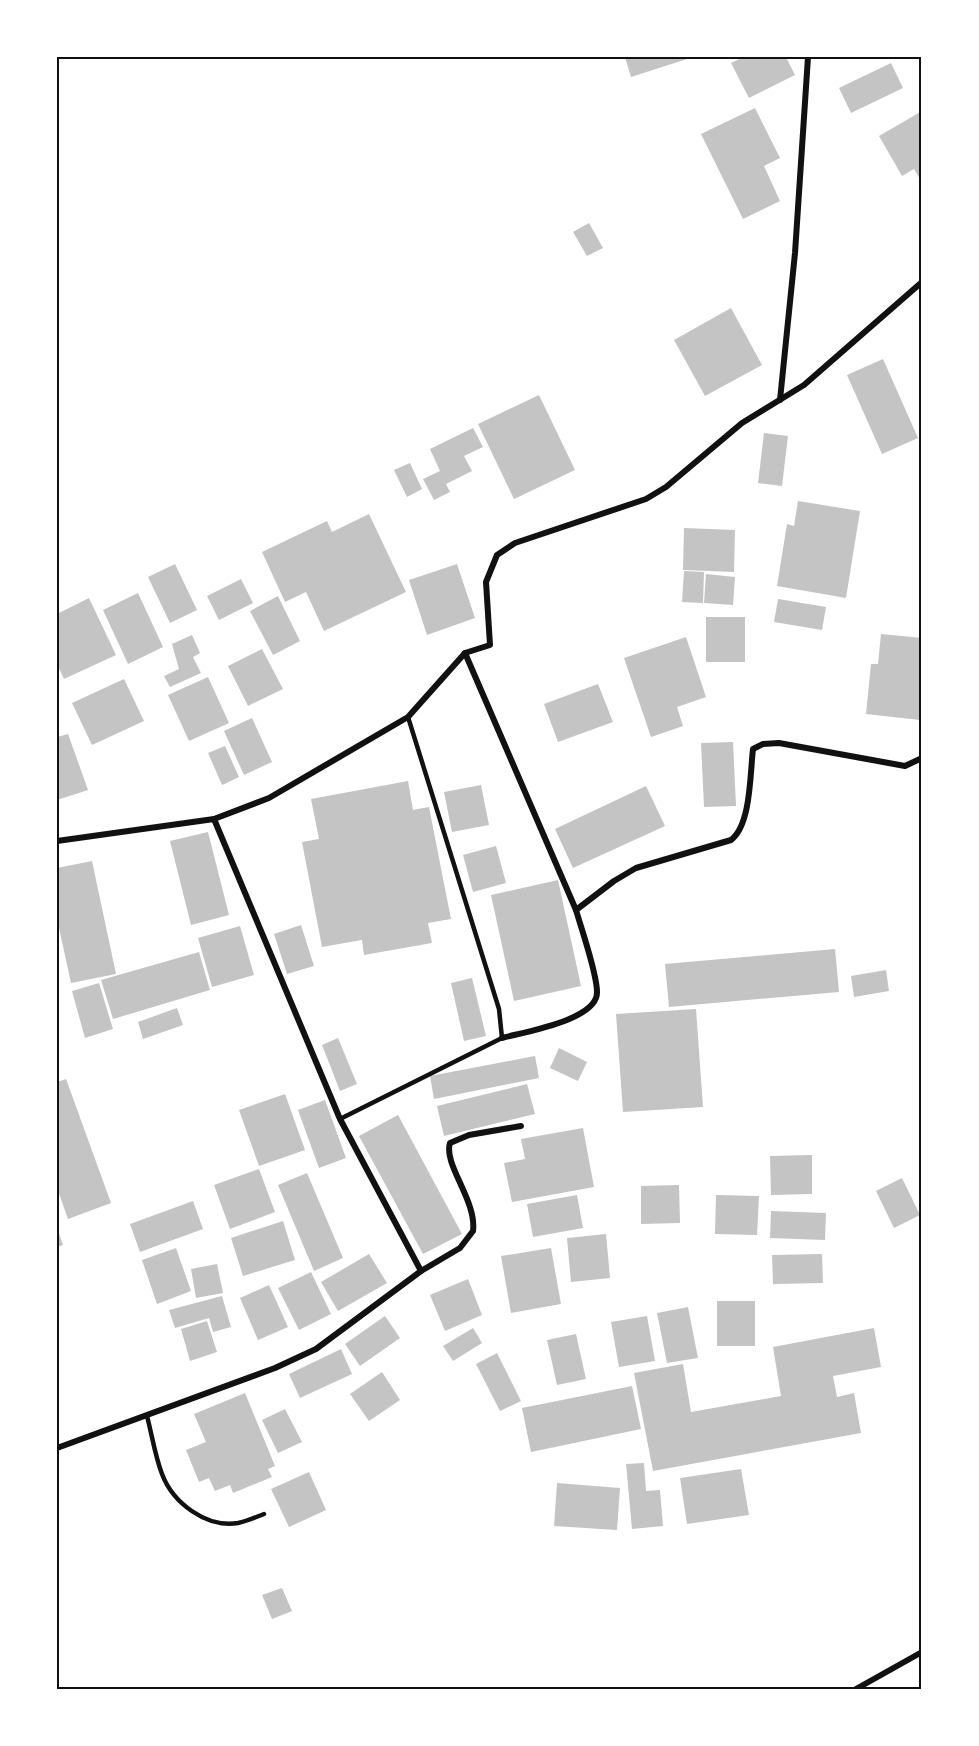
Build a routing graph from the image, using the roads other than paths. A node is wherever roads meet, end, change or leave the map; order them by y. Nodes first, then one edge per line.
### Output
1 (808, 57) edge
2 (922, 282) edge
3 (780, 400) junction
4 (465, 654) junction
5 (408, 717) junction
6 (922, 758) edge
7 (214, 819) junction
8 (57, 841) edge
9 (576, 910) junction
10 (502, 1038) junction
11 (340, 1119) junction
12 (521, 1126) dead end
13 (421, 1271) junction
14 (147, 1416) junction
15 (57, 1448) edge
16 (264, 1514) dead end
17 (922, 1652) edge
18 (856, 1689) edge

1 - 3 street
2 - 3 street
3 - 4 street
4 - 5 street
4 - 9 street
5 - 7 street
5 - 10 lane
6 - 9 street
7 - 8 street
7 - 11 street
9 - 10 street
10 - 11 lane
11 - 13 street
12 - 13 street
13 - 14 street
14 - 15 street
14 - 16 lane
17 - 18 street

